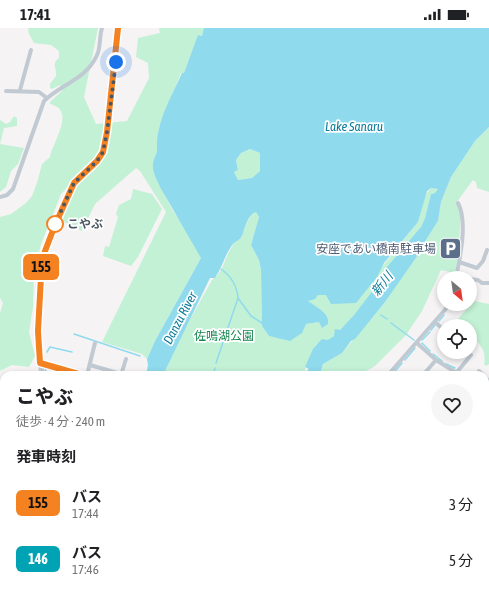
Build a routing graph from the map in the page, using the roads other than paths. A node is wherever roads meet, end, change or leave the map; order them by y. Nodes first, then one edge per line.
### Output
1 (102, 28) edge
2 (118, 28) edge
3 (31, 50) dead end
4 (20, 90) junction
5 (6, 91) dead end
6 (47, 98) junction
7 (0, 197) edge
8 (458, 203) dead end
9 (487, 250) dead end
10 (458, 262) junction
11 (457, 271) edge
12 (477, 280) edge
13 (489, 284) edge
14 (444, 311) edge
15 (435, 322) joint
16 (95, 343) dead end
17 (417, 343) junction
18 (126, 359) dead end
19 (469, 359) edge
20 (436, 360) junction
21 (44, 364) junction
22 (90, 365) junction
23 (43, 371) edge
24 (68, 371) edge
25 (88, 371) edge
26 (111, 371) edge
27 (122, 371) edge
28 (392, 371) edge
29 (426, 371) edge
30 (453, 371) edge
31 (460, 371) edge

1 - 6 street
2 - 21 street
3 - 4 street
4 - 5 street
4 - 6 street
6 - 7 street
8 - 10 street
9 - 10 street
10 - 11 street
12 - 13 street
14 - 15 street
15 - 17 street
16 - 22 street
17 - 20 street
17 - 28 street
18 - 27 street
19 - 31 street
20 - 29 street
20 - 30 street
21 - 23 street
21 - 24 street
22 - 25 street
22 - 26 street

